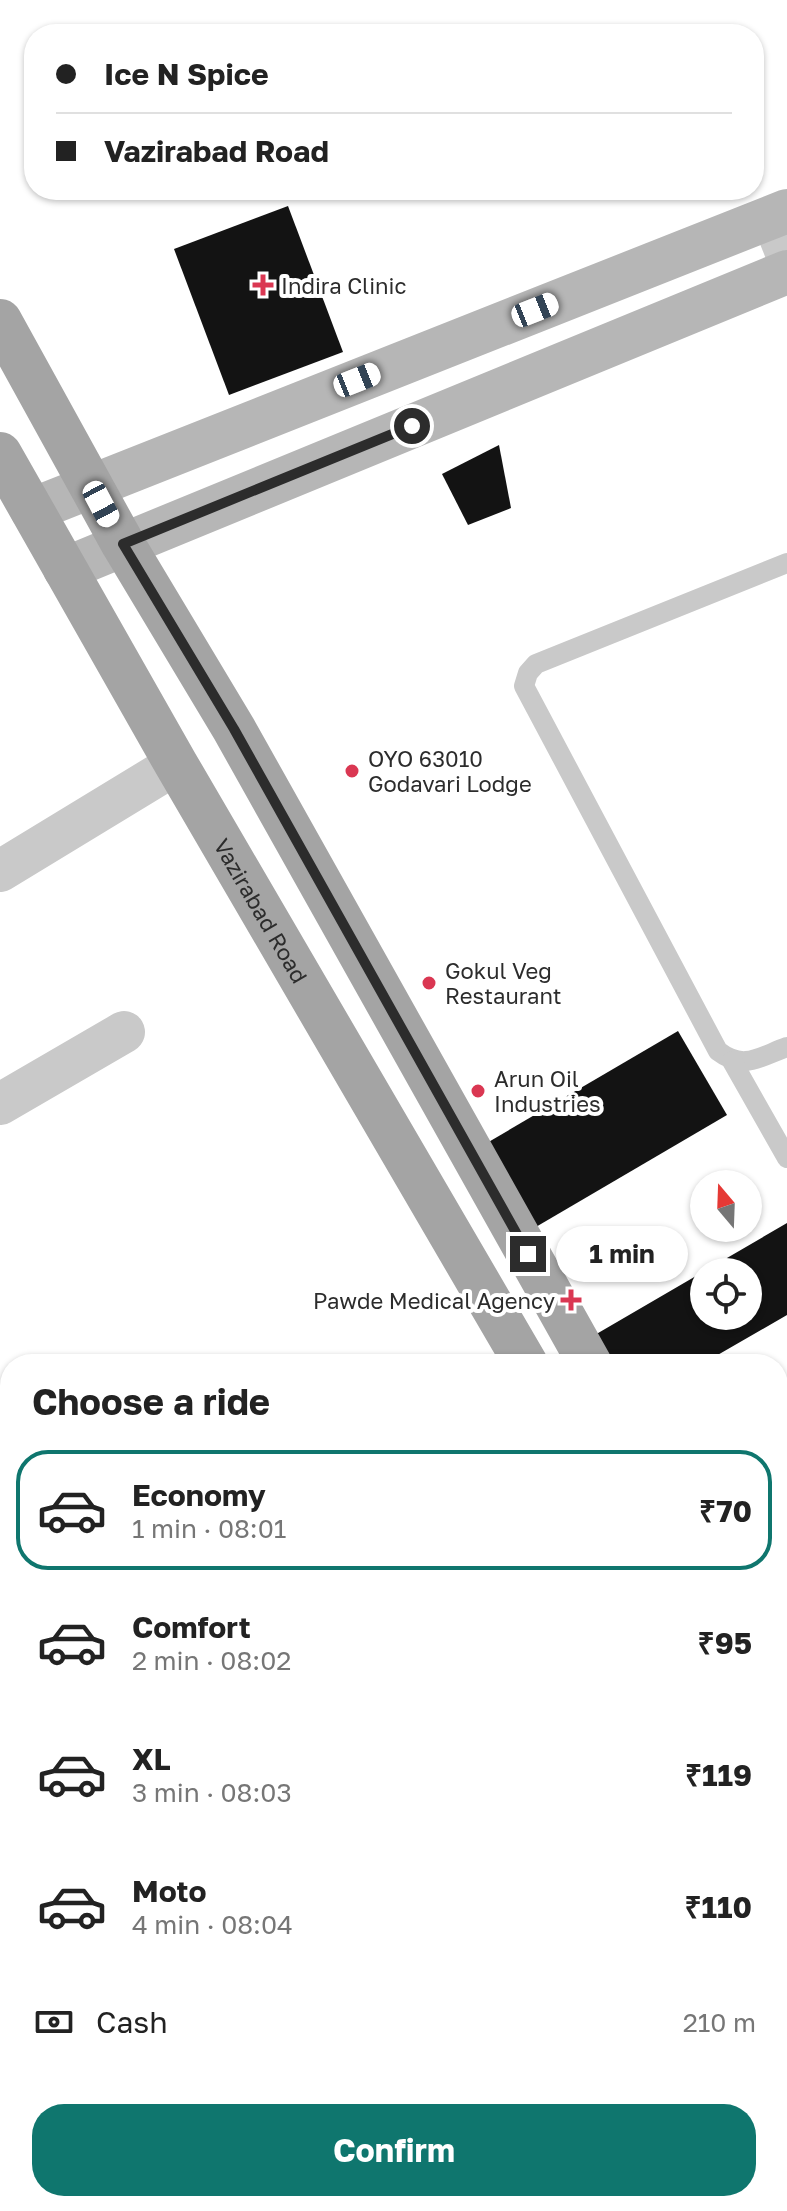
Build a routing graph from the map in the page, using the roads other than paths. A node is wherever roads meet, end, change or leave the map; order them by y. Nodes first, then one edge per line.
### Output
1 (782, 228) edge
2 (787, 272) edge
3 (0, 321) edge
4 (0, 454) edge
5 (91, 484) junction
6 (32, 510) junction
7 (123, 544) junction
8 (787, 563) edge
9 (65, 569) junction
10 (176, 764) junction
11 (0, 871) edge
12 (124, 1032) dead end
13 (787, 1047) edge
14 (732, 1061) junction
15 (0, 1104) edge
16 (787, 1158) edge
17 (520, 1354) edge
18 (584, 1354) edge

1 - 5 main road
2 - 7 main road
3 - 5 main road
4 - 6 main road, Vazirabad Road
5 - 6 main road
5 - 7 main road
6 - 9 main road, Vazirabad Road
7 - 9 main road
7 - 18 main road
8 - 14 lane
9 - 10 main road, Vazirabad Road
10 - 11 street
10 - 17 main road, Vazirabad Road
12 - 15 street
13 - 14 lane
14 - 16 lane

